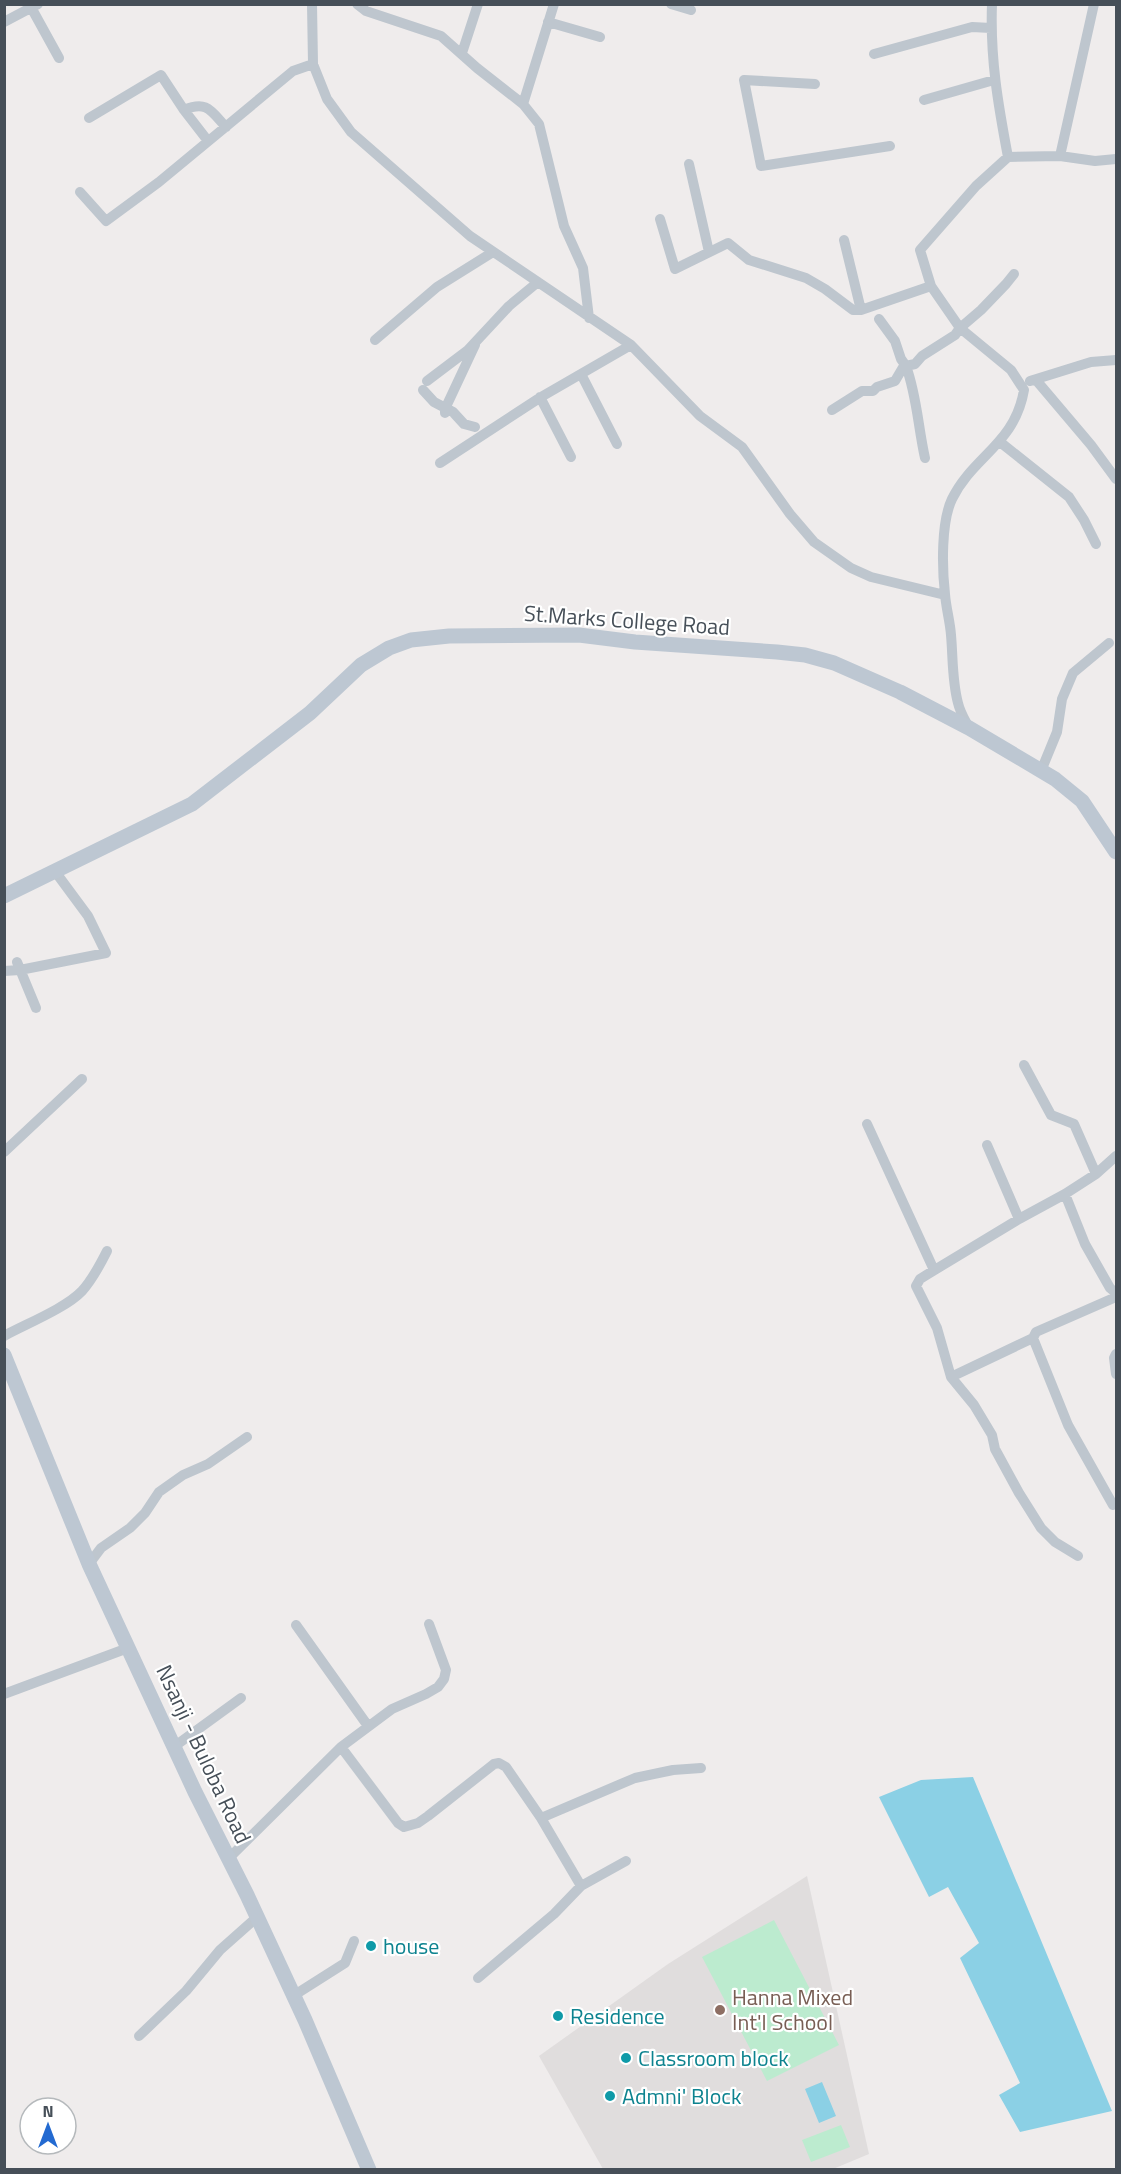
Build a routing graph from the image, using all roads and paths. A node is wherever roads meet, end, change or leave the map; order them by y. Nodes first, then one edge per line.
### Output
1 (312, 4) edge
2 (357, 4) edge
3 (478, 4) edge
4 (554, 4) edge
5 (671, 4) edge
6 (992, 4) edge
7 (1094, 4) edge
8 (35, 7) edge
9 (691, 10) dead end
10 (4, 22) edge
11 (548, 22) junction
12 (991, 28) junction
13 (600, 37) dead end
14 (462, 53) junction
15 (874, 54) dead end
16 (59, 58) dead end
17 (314, 64) junction
18 (994, 80) junction
19 (815, 84) dead end
20 (924, 100) dead end
21 (522, 104) junction
22 (184, 110) junction
23 (89, 118) dead end
24 (226, 128) junction
25 (208, 141) junction
26 (890, 146) dead end
27 (1060, 156) junction
28 (1008, 157) junction
29 (1116, 159) edge
30 (689, 164) dead end
31 (80, 192) dead end
32 (660, 219) dead end
33 (844, 240) dead end
34 (493, 252) junction
35 (709, 252) junction
36 (1014, 274) dead end
37 (538, 282) junction
38 (931, 286) junction
39 (878, 304) junction
40 (861, 310) junction
41 (589, 318) junction
42 (879, 319) junction
43 (960, 328) junction
44 (375, 340) dead end
45 (476, 342) junction
46 (631, 345) junction
47 (1116, 360) edge
48 (905, 365) junction
49 (581, 374) junction
50 (1036, 380) junction
51 (1022, 384) junction
52 (540, 397) junction
53 (832, 410) dead end
54 (445, 411) junction
55 (475, 427) dead end
56 (1000, 442) junction
57 (617, 444) dead end
58 (571, 457) dead end
59 (925, 458) dead end
60 (440, 463) dead end
61 (1116, 479) edge
62 (1096, 544) dead end
63 (945, 595) junction
64 (1109, 643) dead end
65 (969, 728) junction
66 (1041, 771) junction
67 (1116, 852) edge
68 (54, 870) junction
69 (4, 896) edge
70 (19, 966) junction
71 (4, 970) edge
72 (36, 1008) dead end
73 (1024, 1065) dead end
74 (82, 1079) dead end
75 (867, 1125) dead end
76 (987, 1145) dead end
77 (4, 1152) edge
78 (1116, 1156) edge
79 (1096, 1174) junction
80 (1065, 1194) junction
81 (1018, 1219) junction
82 (107, 1251) dead end
83 (934, 1270) junction
84 (1116, 1295) edge
85 (4, 1335) edge
86 (1034, 1338) junction
87 (1116, 1354) edge
88 (4, 1355) edge
89 (1116, 1374) edge
90 (951, 1377) junction
91 (247, 1437) dead end
92 (1113, 1505) dead end
93 (1078, 1556) dead end
94 (89, 1564) junction
95 (429, 1624) dead end
96 (296, 1625) dead end
97 (128, 1648) junction
98 (4, 1694) edge
99 (241, 1698) dead end
100 (368, 1726) junction
101 (175, 1746) junction
102 (340, 1747) junction
103 (701, 1768) dead end
104 (541, 1818) junction
105 (228, 1859) junction
106 (626, 1861) dead end
107 (581, 1886) junction
108 (256, 1918) junction
109 (354, 1941) dead end
110 (478, 1978) dead end
111 (293, 1996) junction
112 (139, 2036) dead end
113 (369, 2169) edge

1 - 17 street
2 - 14 street
3 - 14 street
4 - 11 street
5 - 9 street
6 - 12 street
7 - 27 street
8 - 10 street
8 - 16 street
11 - 13 street
11 - 21 street
12 - 15 street
12 - 18 street
14 - 21 street
17 - 24 street
17 - 34 street
18 - 20 street
18 - 28 street
19 - 26 street
21 - 41 street
22 - 23 street
22 - 24 street
22 - 25 street
24 - 25 street
25 - 31 street
27 - 28 street
27 - 29 street
28 - 38 street
30 - 35 street
32 - 35 street
33 - 40 street
34 - 37 street
34 - 44 street
35 - 40 street
36 - 43 street
37 - 41 street
37 - 45 street
38 - 39 street
38 - 43 street
39 - 40 street
39 - 42 street
40 - 42 street
41 - 46 street
42 - 48 street
43 - 48 street
43 - 51 street
45 - 54 street
45 - 54 street
46 - 49 street
46 - 63 street
47 - 50 street
48 - 53 street
48 - 59 street
49 - 52 street
49 - 57 street
50 - 51 street
50 - 61 street
51 - 56 street
52 - 58 street
52 - 60 street
54 - 55 street
56 - 62 street
56 - 63 street
63 - 65 street
64 - 66 street
65 - 66 main road, St.Marks College Road
65 - 68 main road, St.Marks College Road
66 - 67 main road, St.Marks College Road
68 - 69 main road, St.Marks College Road
68 - 70 street
70 - 71 street
70 - 72 street
73 - 79 street
74 - 77 street
75 - 83 street
76 - 81 street
78 - 79 street
79 - 80 street
80 - 81 street
80 - 84 street
81 - 83 street
82 - 85 street
83 - 90 street
84 - 86 street
86 - 90 street
86 - 92 street
87 - 89 street
88 - 94 main road, Nsanji - Buloba Road
90 - 93 street
91 - 94 street
94 - 97 main road, Nsanji - Buloba Road
95 - 100 street
96 - 100 street
97 - 98 street
97 - 101 main road, Nsanji - Buloba Road
99 - 101 street
100 - 102 street
101 - 105 main road, Nsanji - Buloba Road
102 - 104 street
102 - 105 street
103 - 104 street
104 - 107 street
105 - 108 main road, Nsanji - Buloba Road
106 - 107 street
107 - 110 street
108 - 111 main road, Nsanji - Buloba Road
108 - 112 street
109 - 111 street
111 - 113 main road, Nsanji - Buloba Road

